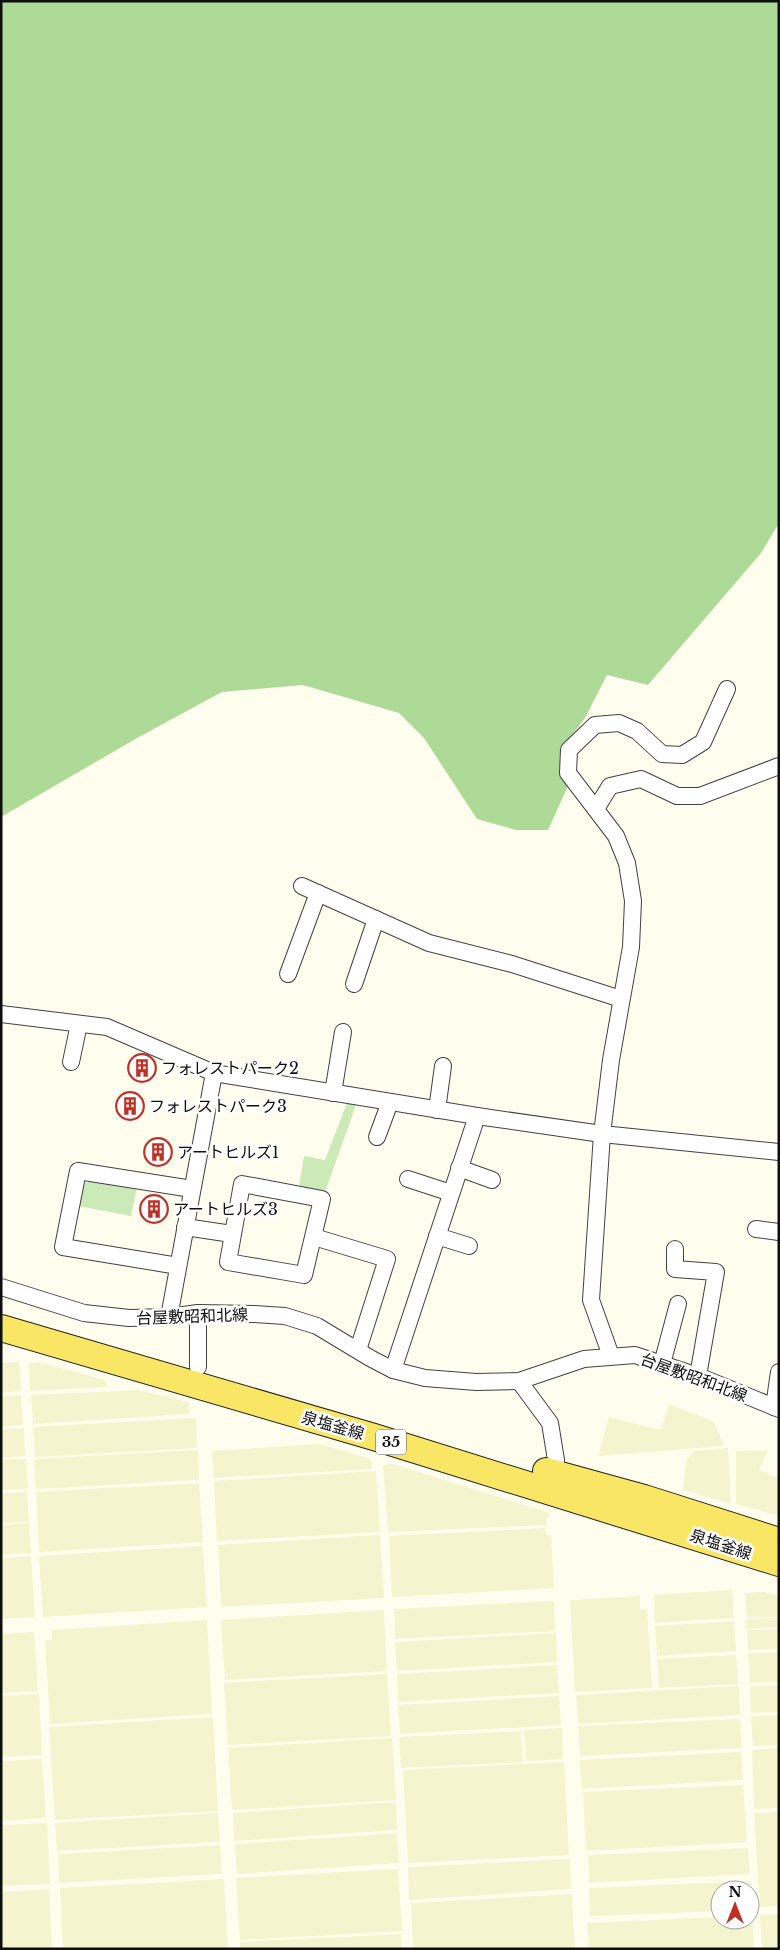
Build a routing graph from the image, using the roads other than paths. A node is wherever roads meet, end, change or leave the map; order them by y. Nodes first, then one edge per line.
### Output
1 (727, 689) dead end
2 (779, 766) edge
3 (596, 809) junction
4 (302, 886) dead end
5 (318, 893) junction
6 (376, 919) junction
7 (288, 974) dead end
8 (354, 984) dead end
9 (621, 999) junction
10 (1, 1014) edge
11 (79, 1024) junction
12 (343, 1032) dead end
13 (71, 1062) dead end
14 (443, 1066) dead end
15 (214, 1073) junction
16 (333, 1092) junction
17 (390, 1102) junction
18 (437, 1110) junction
19 (477, 1116) junction
20 (602, 1134) junction
21 (377, 1137) dead end
22 (779, 1152) edge
23 (460, 1168) junction
24 (408, 1179) dead end
25 (492, 1180) dead end
26 (192, 1189) junction
27 (451, 1193) junction
28 (185, 1227) junction
29 (756, 1229) dead end
30 (779, 1232) edge
31 (232, 1234) junction
32 (437, 1236) junction
33 (314, 1238) junction
34 (469, 1246) dead end
35 (675, 1249) dead end
36 (178, 1266) junction
37 (1, 1287) edge
38 (678, 1304) dead end
39 (1, 1310) edge
40 (198, 1313) junction
41 (169, 1317) junction
42 (1, 1328) edge
43 (358, 1350) junction
44 (611, 1356) junction
45 (662, 1364) junction
46 (198, 1367) junction
47 (393, 1370) junction
48 (779, 1372) edge
49 (698, 1376) junction
50 (519, 1381) junction
51 (776, 1408) edge
52 (556, 1474) junction
53 (779, 1541) edge
54 (779, 1563) edge

1 - 3 street
2 - 3 street
3 - 9 street
4 - 5 street
5 - 6 street
5 - 7 street
6 - 8 street
6 - 9 street
9 - 20 street
10 - 11 street
11 - 13 street
11 - 15 street
12 - 16 street
14 - 18 street
15 - 16 street
15 - 26 street
16 - 17 street
17 - 18 street
17 - 21 street
18 - 19 street
19 - 20 street
19 - 23 street
20 - 22 street
20 - 44 street
23 - 25 street
23 - 27 street
24 - 27 street
26 - 28 street
26 - 36 street
27 - 32 street
28 - 31 street
28 - 36 street
29 - 30 street
31 - 33 street
31 - 33 street
32 - 34 street
32 - 47 street
33 - 43 street
35 - 49 street
36 - 41 street
37 - 41 street, 台屋敷昭和北線
38 - 45 street
39 - 46 main road, 泉塩釜線 / 35
40 - 41 street, 台屋敷昭和北線
40 - 43 street, 台屋敷昭和北線
40 - 46 street
42 - 54 main road, 泉塩釜線 / 35
43 - 47 street, 台屋敷昭和北線
44 - 45 street, 台屋敷昭和北線
44 - 50 street, 台屋敷昭和北線
45 - 49 street, 台屋敷昭和北線
46 - 52 main road, 泉塩釜線 / 35
47 - 50 street, 台屋敷昭和北線
48 - 51 street
49 - 51 street, 台屋敷昭和北線
50 - 52 street
52 - 53 main road, 泉塩釜線 / 35

